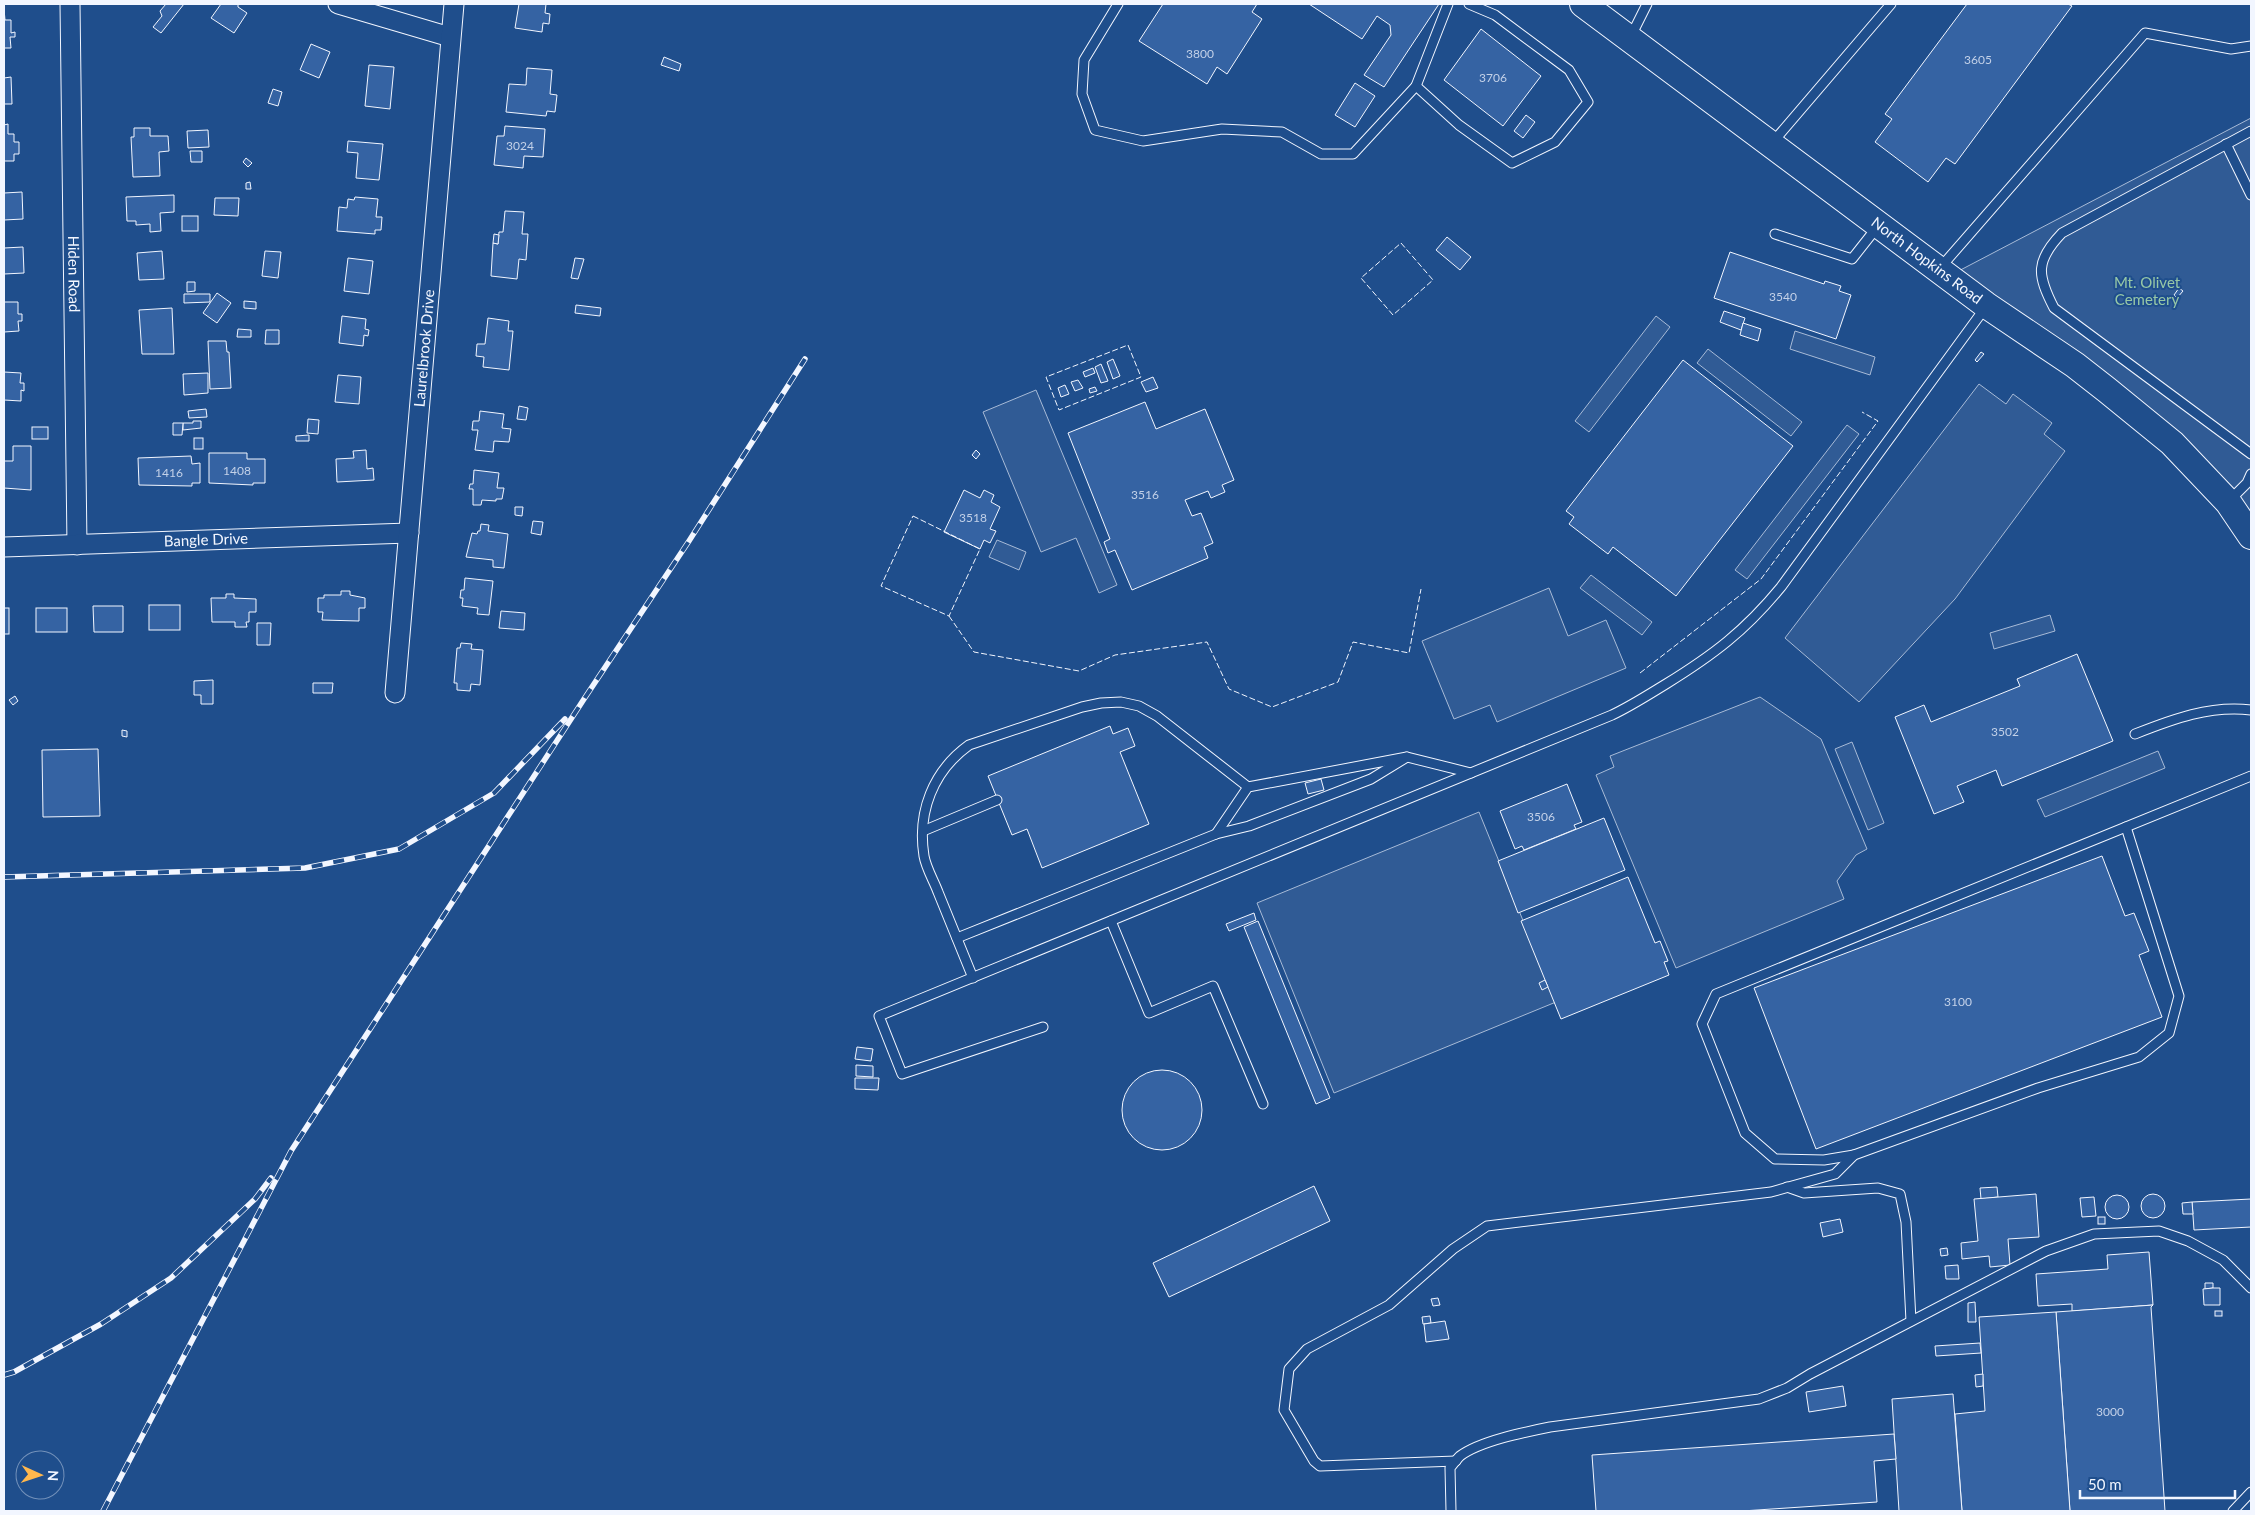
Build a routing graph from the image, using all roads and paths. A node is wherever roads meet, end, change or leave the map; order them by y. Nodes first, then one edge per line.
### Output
1 (70, 4) edge
2 (338, 4) edge
3 (454, 4) edge
4 (1118, 4) edge
5 (1448, 4) edge
6 (1469, 4) edge
7 (1583, 4) edge
8 (1647, 4) edge
9 (1892, 4) edge
10 (450, 37) junction
11 (1629, 38) junction
12 (2251, 46) edge
13 (1416, 86) junction
14 (2251, 131) edge
15 (2226, 144) junction
16 (1771, 145) junction
17 (2251, 195) edge
18 (1879, 225) junction
19 (1775, 234) dead end
20 (1938, 270) junction
21 (1986, 305) junction
22 (2251, 454) edge
23 (2251, 474) edge
24 (2228, 502) junction
25 (409, 533) junction
26 (2251, 536) edge
27 (77, 545) junction
28 (4, 547) edge
29 (395, 693) dead end
30 (2251, 710) edge
31 (2135, 734) dead end
32 (1407, 756) junction
33 (1471, 773) junction
34 (2251, 776) edge
35 (1248, 787) junction
36 (997, 800) dead end
37 (2126, 827) junction
38 (923, 831) junction
39 (1216, 834) junction
40 (1111, 921) junction
41 (957, 938) junction
42 (973, 978) junction
43 (1043, 1027) dead end
44 (1263, 1104) dead end
45 (1854, 1155) junction
46 (1787, 1187) junction
47 (2251, 1288) edge
48 (1910, 1320) junction
49 (1456, 1460) junction
50 (2251, 1492) edge
51 (1451, 1511) edge
52 (2233, 1511) edge

1 - 27 street, Hiden Road
2 - 10 street
3 - 10 street, Laurelbrook Drive
4 - 13 lane
5 - 13 lane
6 - 13 lane
7 - 11 main road, North Hopkins Road
8 - 11 lane
9 - 16 lane
10 - 25 street, Laurelbrook Drive
11 - 16 main road, North Hopkins Road
12 - 20 lane
14 - 15 lane
15 - 17 lane
15 - 22 lane
16 - 18 main road, North Hopkins Road
18 - 19 lane
18 - 20 main road, North Hopkins Road
20 - 21 main road, North Hopkins Road
21 - 24 main road, North Hopkins Road
21 - 33 lane
23 - 24 lane
24 - 26 main road, North Hopkins Road
25 - 27 street, Bangle Drive
25 - 29 street, Laurelbrook Drive
27 - 28 street, Bangle Drive
30 - 31 lane
32 - 33 lane
32 - 35 lane
32 - 39 lane
33 - 40 lane
34 - 37 lane
35 - 38 lane
35 - 39 lane
36 - 38 lane
37 - 45 lane
37 - 45 lane
38 - 41 lane
39 - 41 lane
40 - 42 lane
40 - 44 lane
41 - 42 lane
42 - 43 lane
45 - 46 lane
46 - 48 lane
46 - 49 lane
47 - 48 lane
48 - 49 lane
49 - 51 lane
50 - 52 lane

